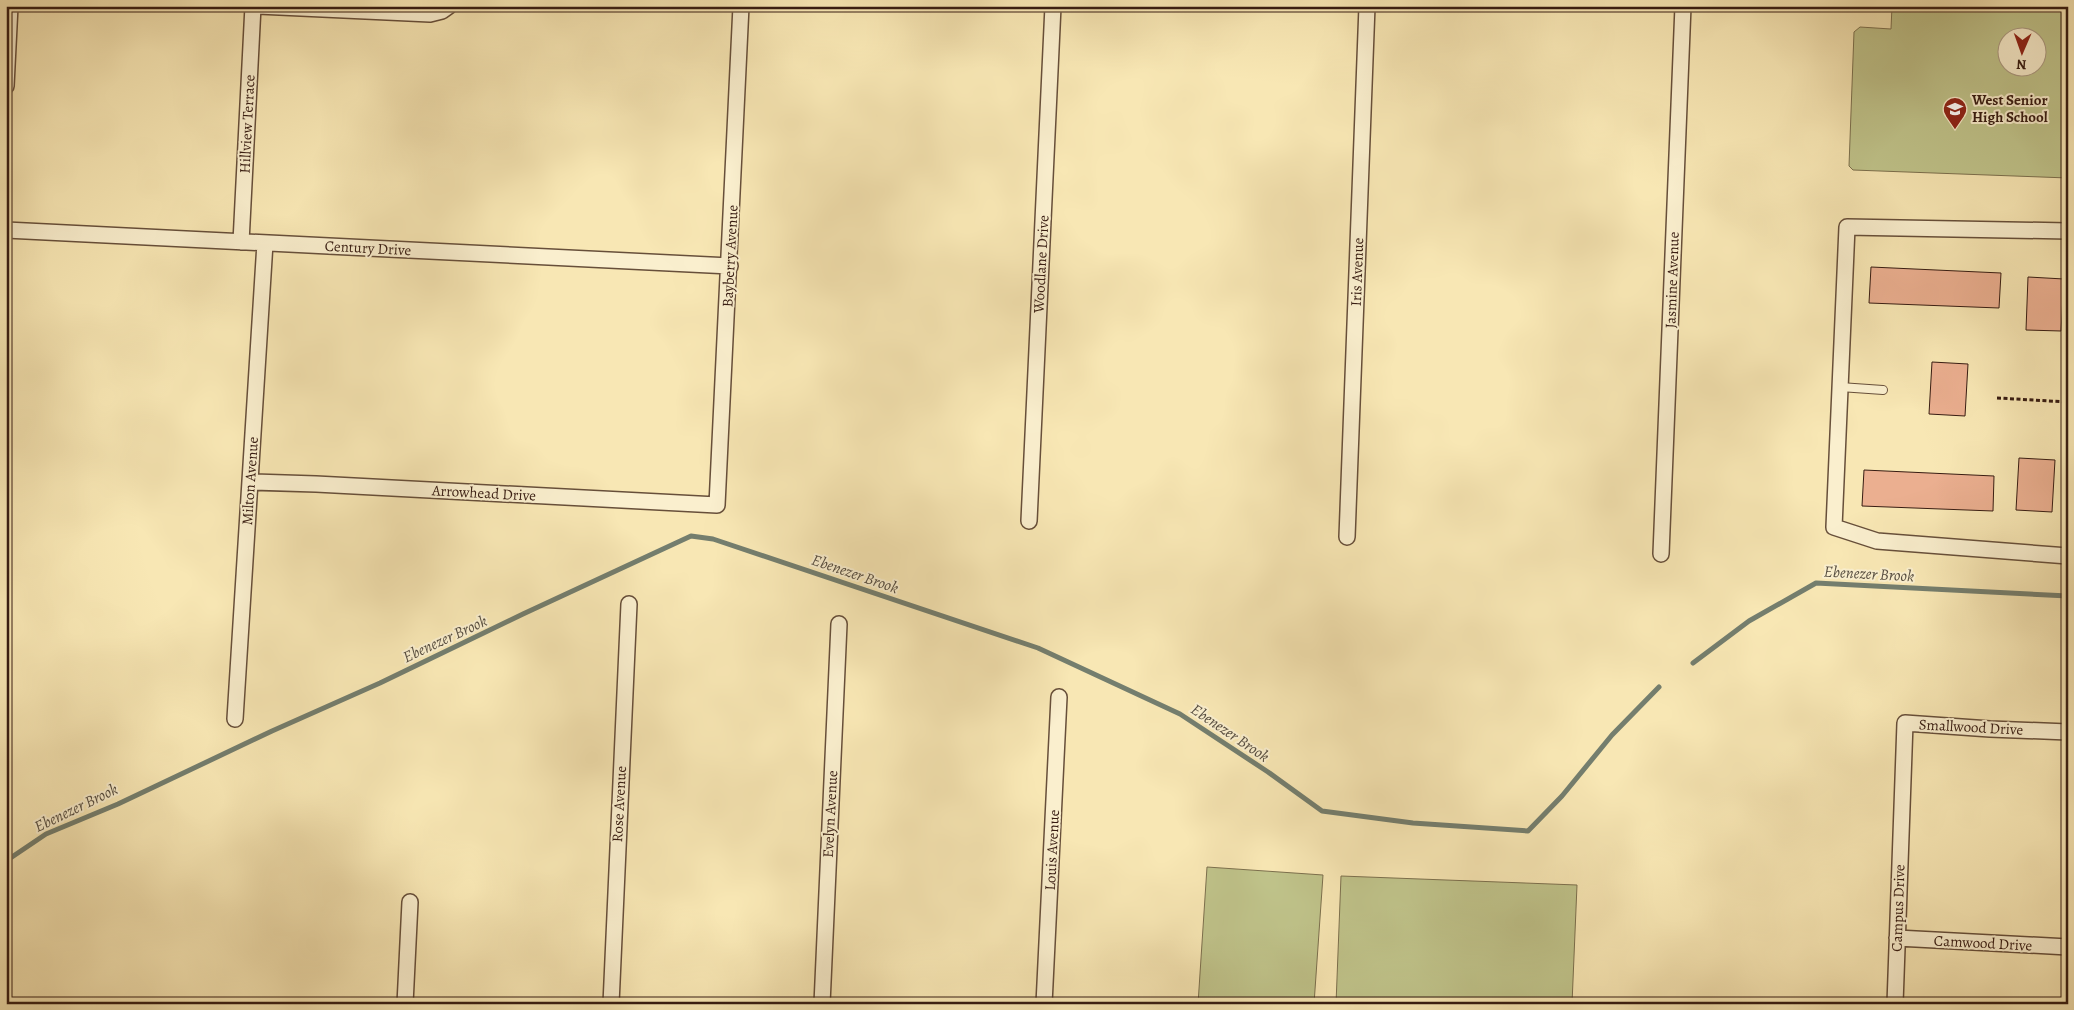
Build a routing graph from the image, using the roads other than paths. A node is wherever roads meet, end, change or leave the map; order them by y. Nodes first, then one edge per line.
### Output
1 (10, 6) edge
2 (253, 6) edge
3 (258, 6) edge
4 (449, 6) edge
5 (741, 6) edge
6 (1053, 6) edge
7 (1367, 6) edge
8 (1683, 6) edge
9 (6, 86) edge
10 (6, 230) edge
11 (2068, 231) edge
12 (241, 242) junction
13 (266, 243) junction
14 (730, 266) junction
15 (1840, 387) junction
16 (1883, 390) dead end
17 (250, 482) junction
18 (717, 505) joint
19 (1029, 521) dead end
20 (1347, 537) dead end
21 (1661, 554) dead end
22 (2068, 556) edge
23 (629, 604) dead end
24 (839, 624) dead end
25 (1059, 697) dead end
26 (235, 719) dead end
27 (2068, 732) edge
28 (1902, 813) joint
29 (410, 902) dead end
30 (1898, 938) junction
31 (2068, 947) edge
32 (405, 1004) edge
33 (610, 1004) edge
34 (822, 1004) edge
35 (1044, 1004) edge
36 (1895, 1004) edge

1 - 9 street
2 - 12 street, Hillview Terrace
3 - 4 street
5 - 14 street, Bayberry Avenue
6 - 19 street, Woodlane Drive
7 - 20 street, Iris Avenue
8 - 21 street, Jasmine Avenue
10 - 12 street, Century Drive
11 - 15 street
12 - 13 street, Century Drive
13 - 14 street, Century Drive
13 - 17 street, Milton Avenue
14 - 18 street, Bayberry Avenue
15 - 16 lane
15 - 22 street
17 - 18 street, Arrowhead Drive
17 - 26 street, Milton Avenue
23 - 33 street, Rose Avenue
24 - 34 street, Evelyn Avenue
25 - 35 street, Louis Avenue
27 - 28 street, Smallwood Drive
28 - 30 street, Campus Drive
29 - 32 street
30 - 31 street, Camwood Drive
30 - 36 street, Campus Drive

